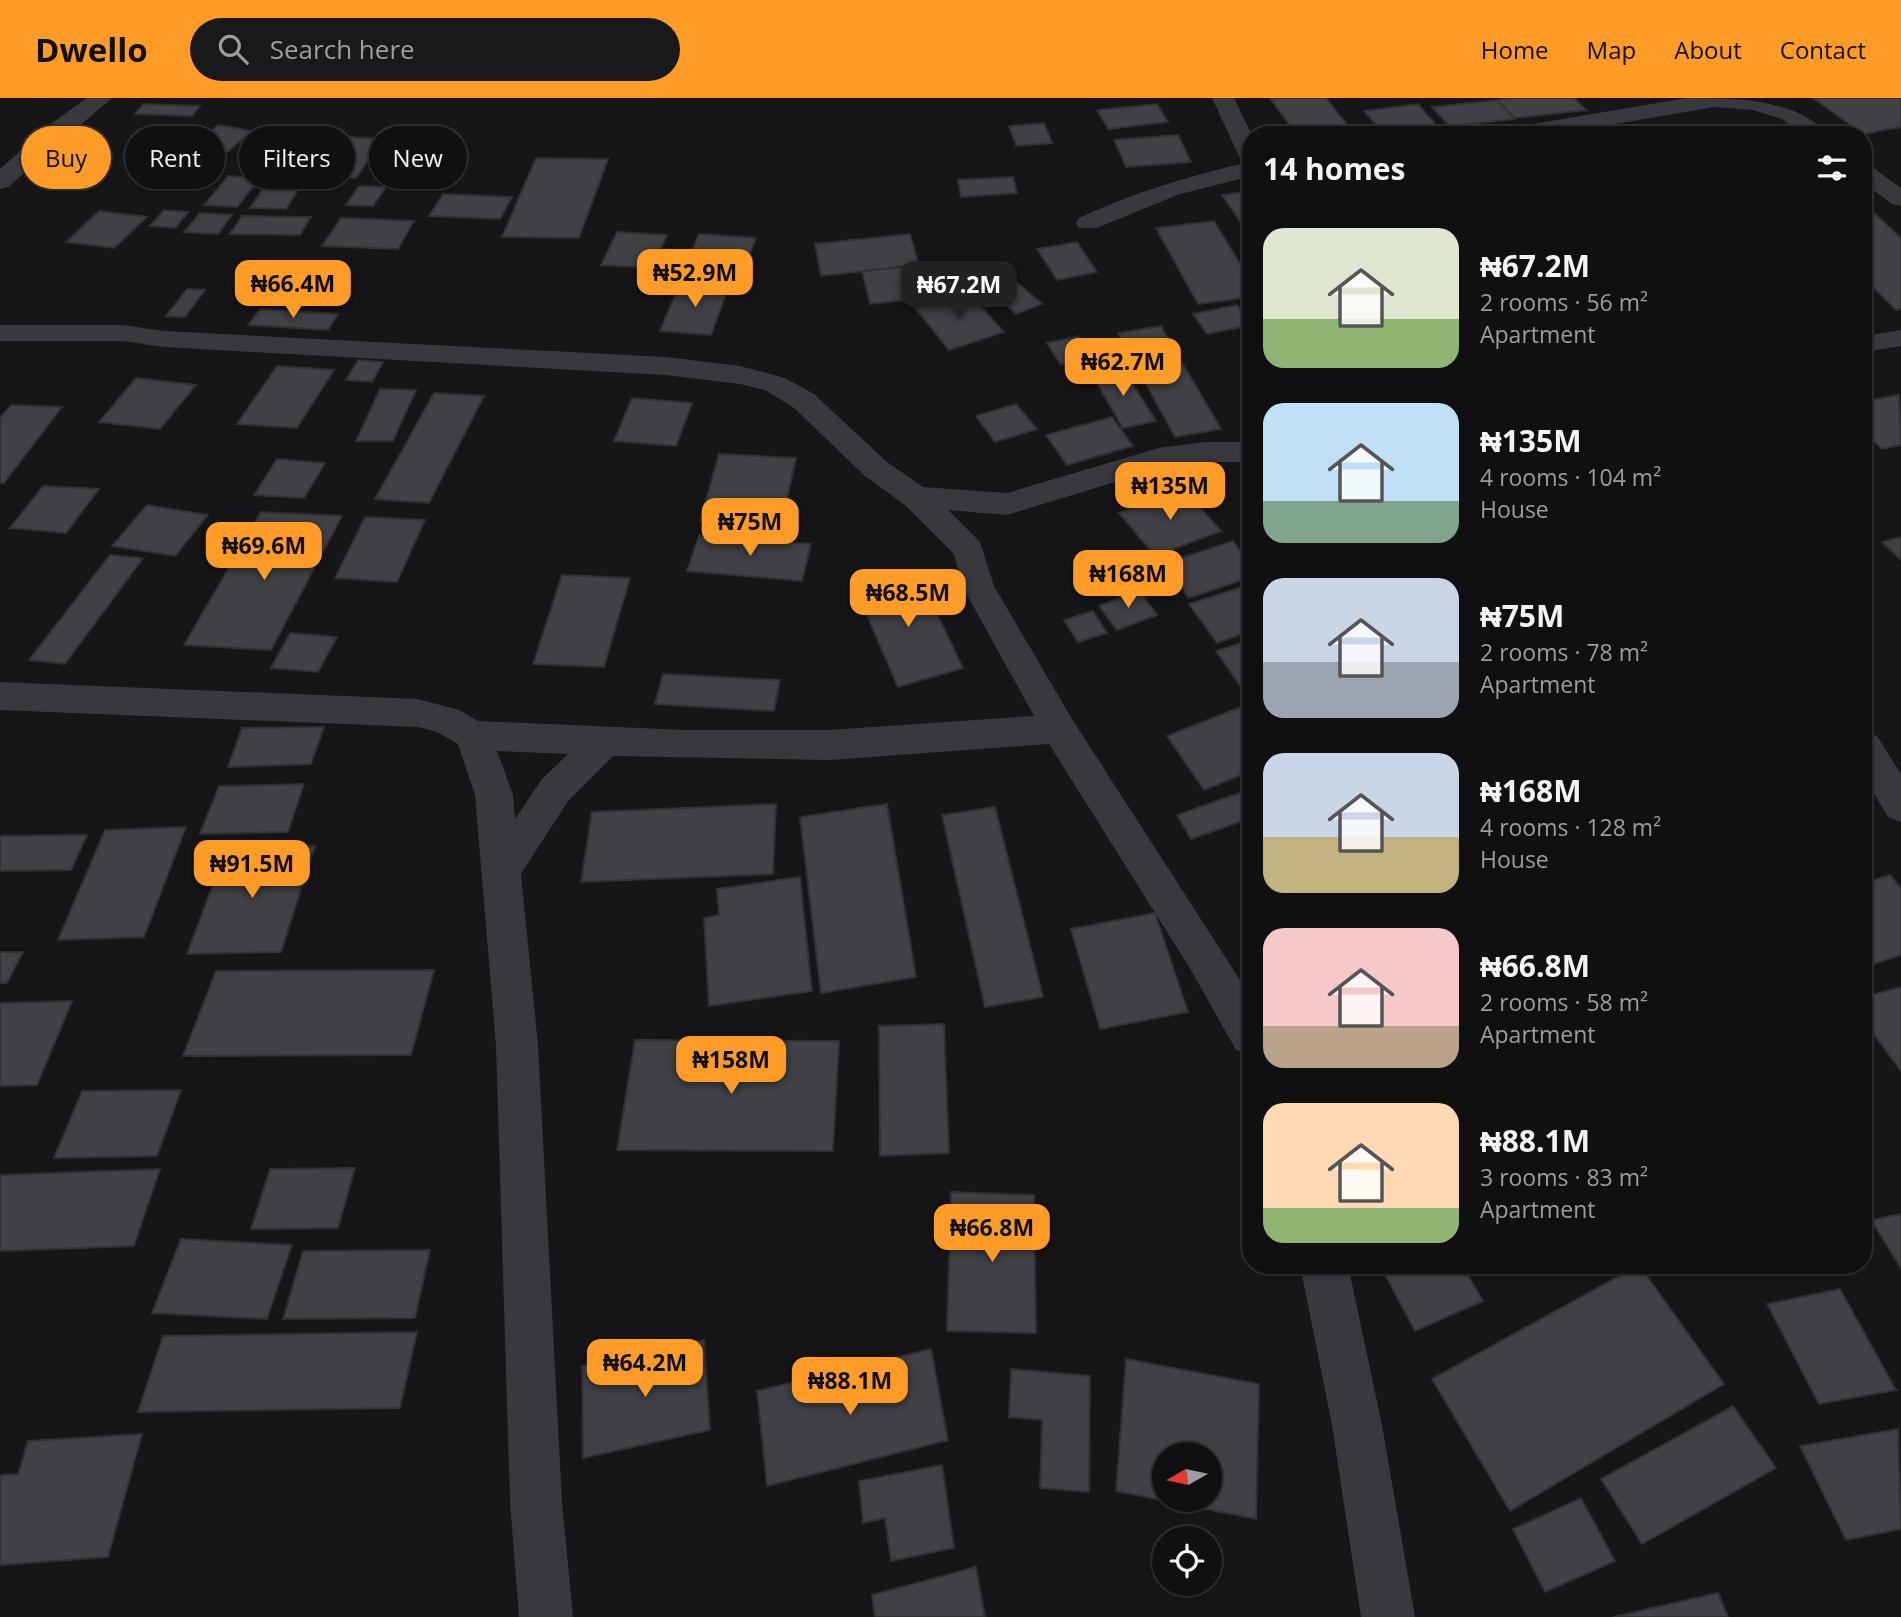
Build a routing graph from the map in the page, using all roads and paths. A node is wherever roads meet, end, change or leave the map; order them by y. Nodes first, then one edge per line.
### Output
1 (101, 98) edge
2 (1223, 98) edge
3 (1561, 126) edge
4 (1805, 126) edge
5 (1242, 137) edge
6 (1242, 171) edge
7 (1872, 178) edge
8 (0, 182) edge
9 (1901, 199) edge
10 (1088, 223) dead end
11 (0, 333) edge
12 (1901, 338) edge
13 (1872, 343) edge
14 (1242, 452) edge
15 (916, 497) junction
16 (1007, 504) junction
17 (969, 550) junction
18 (0, 696) edge
19 (1059, 729) junction
20 (473, 735) junction
21 (604, 742) junction
22 (1872, 757) edge
23 (1895, 788) edge
24 (502, 870) junction
25 (1242, 1021) edge
26 (1326, 1274) edge
27 (546, 1617) edge
28 (1388, 1617) edge

1 - 8 street
2 - 5 street
3 - 4 street
6 - 10 street
7 - 9 street
11 - 15 street
12 - 13 street
14 - 16 street
15 - 16 street
15 - 17 street
16 - 17 street
17 - 19 street
18 - 20 street
19 - 21 street
19 - 25 street
20 - 21 street
20 - 24 street
21 - 24 street
22 - 23 street
24 - 27 street
26 - 28 street

